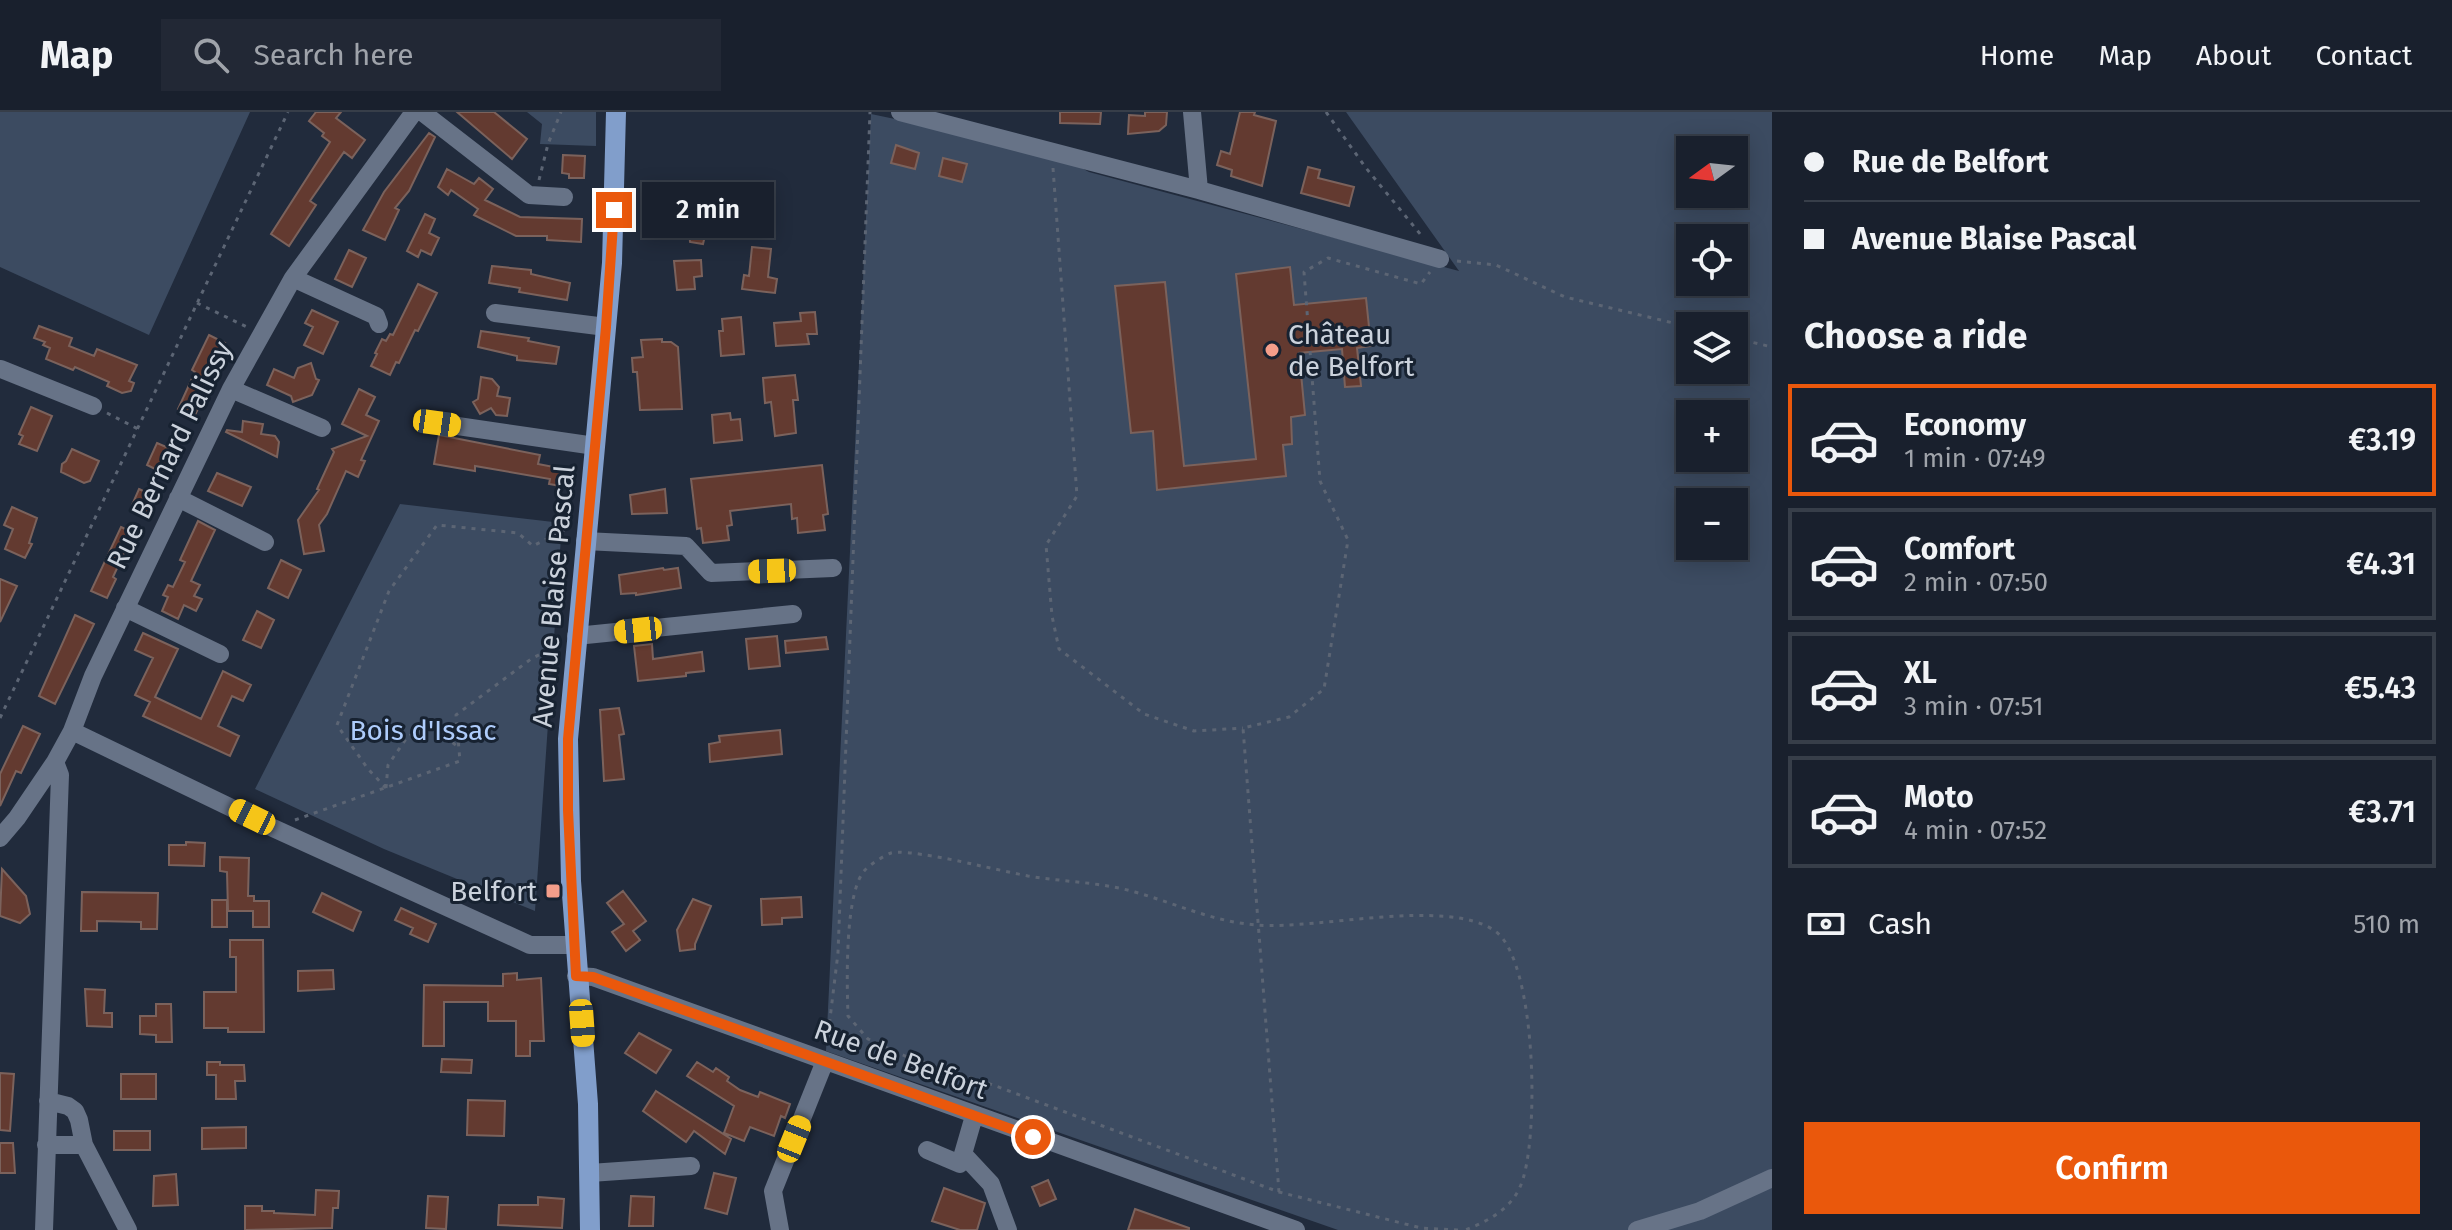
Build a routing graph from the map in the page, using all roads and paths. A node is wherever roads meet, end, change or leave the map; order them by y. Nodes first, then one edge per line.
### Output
1 (288, 112) edge
2 (414, 112) edge
3 (422, 112) edge
4 (560, 112) edge
5 (616, 112) edge
6 (870, 112) edge
7 (1192, 112) edge
8 (1326, 112) edge
9 (913, 113) edge
10 (1052, 152) junction
11 (1199, 190) junction
12 (535, 195) junction
13 (564, 197) dead end
14 (1422, 237) dead end
15 (1440, 259) junction
16 (293, 278) junction
17 (197, 303) junction
18 (495, 313) dead end
19 (379, 324) dead end
20 (1676, 324) edge
21 (606, 327) junction
22 (261, 334) junction
23 (1748, 341) edge
24 (1772, 347) edge
25 (0, 373) edge
26 (231, 389) junction
27 (93, 406) joint
28 (437, 423) dead end
29 (322, 428) dead end
30 (138, 429) junction
31 (595, 446) junction
32 (178, 498) junction
33 (568, 528) dead end
34 (585, 541) junction
35 (265, 542) dead end
36 (833, 568) dead end
37 (125, 608) junction
38 (793, 614) dead end
39 (576, 636) junction
40 (220, 654) dead end
41 (0, 718) edge
42 (1243, 728) junction
43 (72, 731) junction
44 (459, 748) junction
45 (55, 762) junction
46 (386, 788) junction
47 (273, 828) junction
48 (0, 838) edge
49 (1259, 925) junction
50 (574, 945) junction
51 (576, 976) junction
52 (825, 1061) junction
53 (48, 1101) junction
54 (974, 1116) junction
55 (46, 1145) junction
56 (84, 1145) junction
57 (927, 1150) dead end
58 (963, 1154) junction
59 (691, 1166) dead end
60 (590, 1173) junction
61 (1772, 1178) edge
62 (1279, 1192) junction
63 (44, 1230) edge
64 (128, 1230) edge
65 (590, 1230) edge
66 (780, 1230) edge
67 (1008, 1230) edge
68 (1296, 1230) edge
69 (1458, 1230) edge
70 (1465, 1230) edge
71 (1637, 1230) edge

1 - 17 path
2 - 16 street, Rue Bernard Palissy
3 - 12 street
4 - 12 path
5 - 21 main road, Avenue Blaise Pascal
6 - 52 path
7 - 11 street
8 - 14 path
9 - 10 street
10 - 11 street
10 - 42 path
11 - 15 street
12 - 13 street
15 - 20 path
15 - 42 path
16 - 19 street
16 - 22 street, Rue Bernard Palissy
17 - 22 path
17 - 30 path
18 - 21 street
21 - 31 main road, Avenue Blaise Pascal
22 - 26 street, Rue Bernard Palissy
23 - 24 path
25 - 27 street
26 - 29 street
26 - 32 street, Rue Bernard Palissy
27 - 30 path
28 - 31 street
30 - 41 path
31 - 34 main road, Avenue Blaise Pascal
32 - 35 street
32 - 37 street, Rue Bernard Palissy
33 - 46 path
34 - 36 street
34 - 39 main road, Avenue Blaise Pascal
37 - 40 street
37 - 43 street, Rue Bernard Palissy
38 - 39 street
39 - 44 path
39 - 50 main road, Avenue Blaise Pascal
42 - 49 path
43 - 45 street, Rue Bernard Palissy
43 - 47 street
44 - 46 path
44 - 46 path
45 - 48 street, Rue Bernard Palissy
45 - 53 street
46 - 47 path
47 - 50 street
49 - 62 path
49 - 62 path
49 - 70 path
50 - 51 main road, Avenue Blaise Pascal
51 - 52 street, Rue de Belfort
51 - 60 main road, Avenue Blaise Pascal
52 - 54 street, Rue de Belfort
52 - 66 street
53 - 55 street
53 - 56 street
54 - 58 street
54 - 68 street, Rue de Belfort
55 - 56 street
55 - 63 street
56 - 64 street
57 - 58 street
58 - 67 street
59 - 60 street
60 - 65 main road, Avenue Blaise Pascal
61 - 71 street
62 - 69 path

